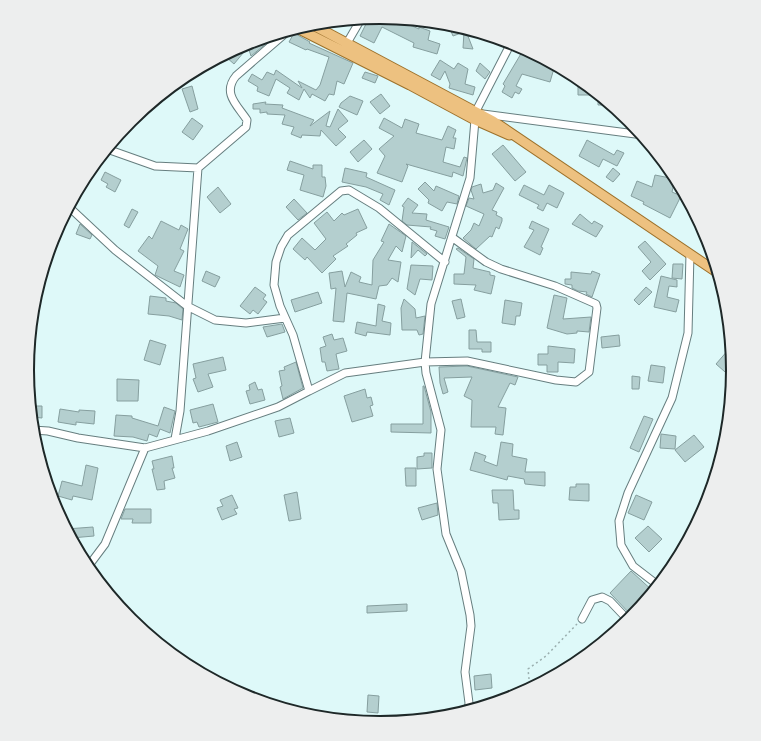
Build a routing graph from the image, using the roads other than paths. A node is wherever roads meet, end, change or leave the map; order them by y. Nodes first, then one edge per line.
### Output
1 (357, 25) edge
2 (321, 29) edge
3 (306, 33) edge
4 (278, 39) edge
5 (347, 43) junction
6 (508, 48) edge
7 (477, 115) junction
8 (634, 134) edge
9 (113, 151) edge
10 (198, 168) junction
11 (73, 211) edge
12 (453, 238) junction
13 (690, 254) junction
14 (445, 262) junction
15 (712, 269) edge
16 (187, 306) junction
17 (285, 318) junction
18 (425, 362) junction
19 (309, 391) junction
20 (40, 430) edge
21 (176, 439) junction
22 (145, 448) junction
23 (91, 562) edge
24 (654, 582) edge
25 (625, 617) edge
26 (582, 619) road end
27 (469, 705) edge

1 - 5 street
2 - 5 main road
3 - 7 main road
4 - 10 street
5 - 7 main road
6 - 7 street
7 - 8 street
7 - 12 street
7 - 13 main road
9 - 10 street
10 - 16 street
11 - 16 street
12 - 14 street
12 - 18 street
13 - 15 main road
13 - 24 street
14 - 17 street
14 - 18 street
16 - 17 street
16 - 21 street
17 - 19 street
18 - 19 street
18 - 27 street
19 - 21 street
20 - 22 street
21 - 22 street
22 - 23 street
25 - 26 street

